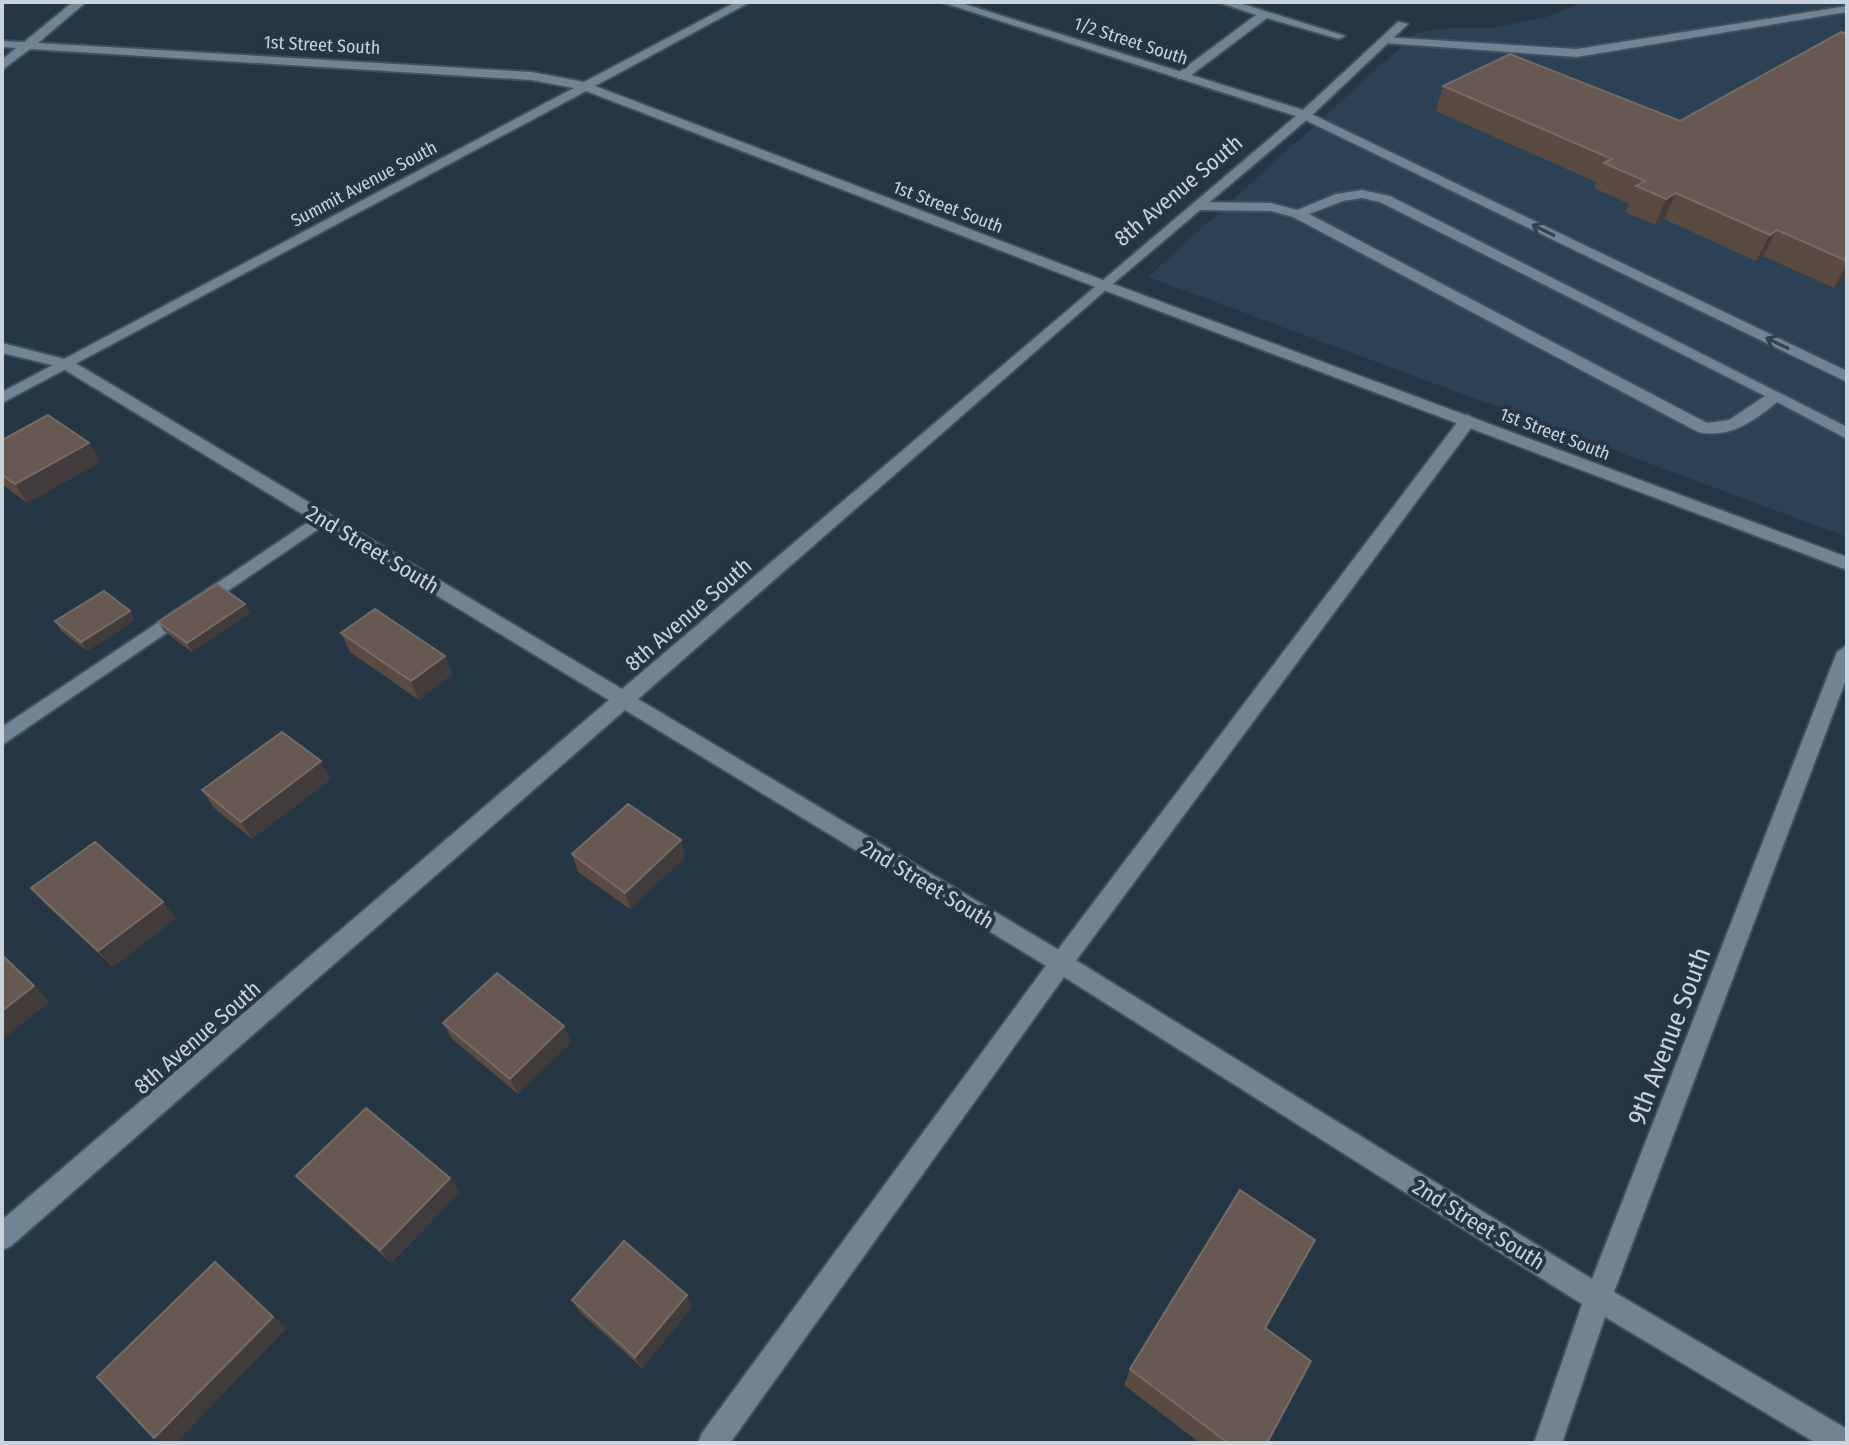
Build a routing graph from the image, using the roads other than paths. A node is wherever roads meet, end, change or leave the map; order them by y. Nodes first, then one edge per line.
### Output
1 (80, 2) edge
2 (744, 2) edge
3 (947, 2) edge
4 (1224, 2) edge
5 (1847, 9) edge
6 (1265, 14) junction
7 (1402, 24) dead end
8 (1339, 36) dead end
9 (1384, 40) junction
10 (2, 44) edge
11 (28, 45) junction
12 (2, 66) edge
13 (1182, 76) junction
14 (584, 86) junction
15 (1305, 115) junction
16 (1197, 206) junction
17 (1298, 214) junction
18 (1103, 285) junction
19 (2, 348) edge
20 (66, 364) junction
21 (1847, 377) edge
22 (1776, 395) junction
23 (2, 398) edge
24 (1468, 420) junction
25 (1847, 434) edge
26 (323, 518) junction
27 (1847, 564) edge
28 (1847, 652) edge
29 (625, 701) junction
30 (2, 737) edge
31 (1061, 963) junction
32 (2, 1237) edge
33 (1598, 1298) junction
34 (712, 1443) edge
35 (1548, 1443) edge
36 (1843, 1443) edge

1 - 11 street
2 - 14 street, Summit Avenue South
3 - 13 street, 1/2 Street South
4 - 6 street
5 - 9 street
6 - 8 street
6 - 13 street
7 - 9 street, 8th Avenue South
9 - 15 street, 8th Avenue South
10 - 11 street, 1st Street South
11 - 12 street
11 - 14 street, 1st Street South
13 - 15 street, 1/2 Street South
14 - 18 street, 1st Street South
14 - 20 street, Summit Avenue South
15 - 16 street, 8th Avenue South
21 -> 15 street, 1/2 Street South
16 - 17 street
16 - 18 street, 8th Avenue South
17 - 22 street
17 - 22 street
18 - 24 street, 1st Street South
18 - 29 street, 8th Avenue South
19 - 20 street, 2nd Street South
20 - 23 street, Summit Avenue South
20 - 26 street, 2nd Street South
22 - 25 street
24 - 27 street, 1st Street South
24 - 31 street
26 - 29 street, 2nd Street South
26 - 30 street
28 - 33 street, 9th Avenue South
29 - 31 street, 2nd Street South
29 - 32 street, 8th Avenue South
31 - 33 street, 2nd Street South
31 - 34 street
33 - 35 street, 9th Avenue South
33 - 36 street, 2nd Street South

